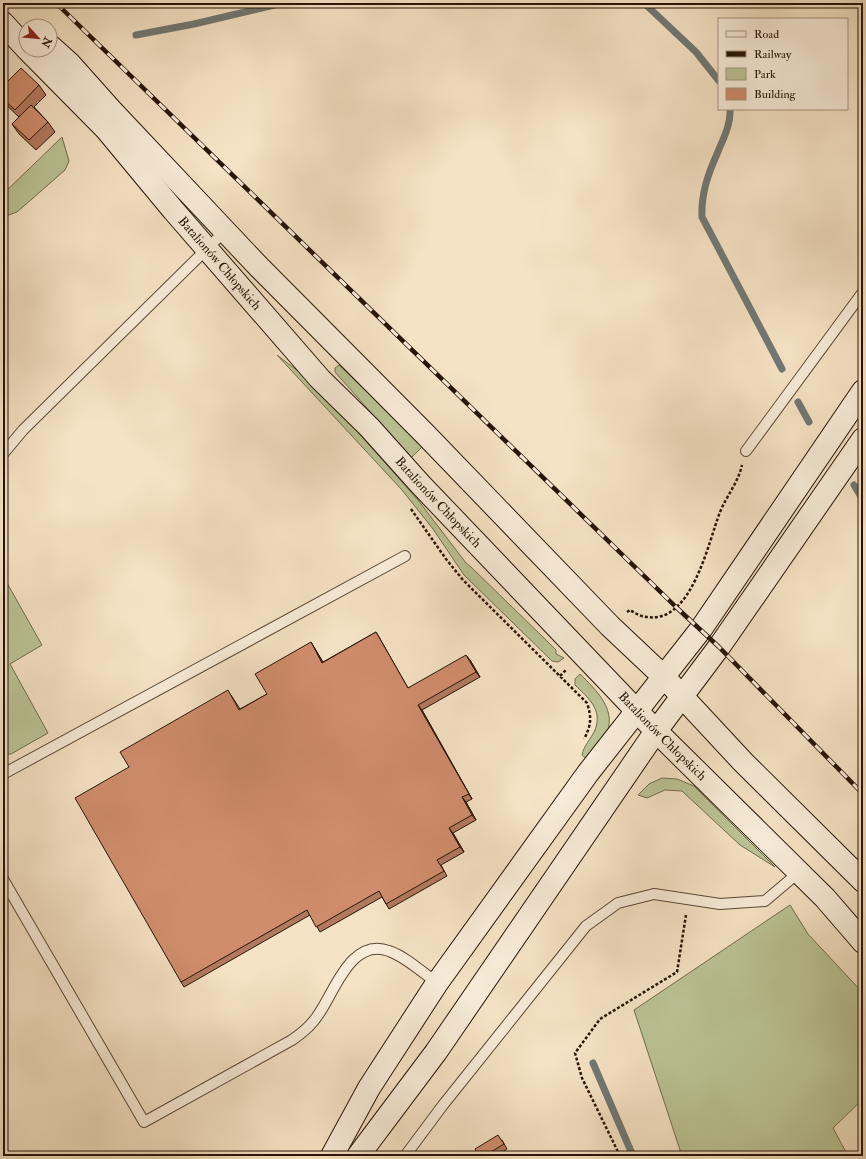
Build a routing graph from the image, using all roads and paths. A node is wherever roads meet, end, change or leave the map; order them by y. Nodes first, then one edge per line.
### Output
1 (3, 9) edge
2 (18, 21) edge
3 (3, 23) edge
4 (18, 39) edge
5 (58, 53) edge
6 (36, 58) edge
7 (224, 231) junction
8 (207, 248) junction
9 (863, 292) edge
10 (863, 391) edge
11 (863, 439) edge
12 (746, 451) joint
13 (3, 454) edge
14 (411, 508) dead end
15 (405, 556) dead end
16 (624, 614) dead end
17 (664, 677) junction
18 (681, 697) junction
19 (637, 710) junction
20 (656, 731) junction
21 (584, 740) dead end
22 (3, 774) edge
23 (798, 873) junction
24 (3, 880) edge
25 (863, 881) edge
26 (689, 899) junction
27 (863, 942) edge
28 (438, 983) junction
29 (332, 1156) edge
30 (358, 1156) edge
31 (405, 1156) edge
32 (620, 1156) edge

1 - 2 main road
3 - 4 main road, Batalionów Chłopskich
5 - 7 main road, Batalionów Chłopskich
6 - 8 main road, Batalionów Chłopskich
7 - 8 lane
7 - 17 main road, Batalionów Chłopskich
8 - 13 lane
8 - 19 main road, Batalionów Chłopskich
9 - 12 lane
10 - 17 main road
11 - 18 main road
12 - 16 path
14 - 21 path
15 - 22 lane
17 - 18 main road, Batalionów Chłopskich
17 - 19 main road
18 - 20 main road
18 - 25 main road, Batalionów Chłopskich
19 - 20 main road, Batalionów Chłopskich
19 - 28 main road
20 - 23 main road, Batalionów Chłopskich
20 - 30 main road
23 - 26 lane
23 - 27 main road, Batalionów Chłopskich
24 - 28 lane
26 - 31 lane
26 - 32 path
28 - 29 main road

